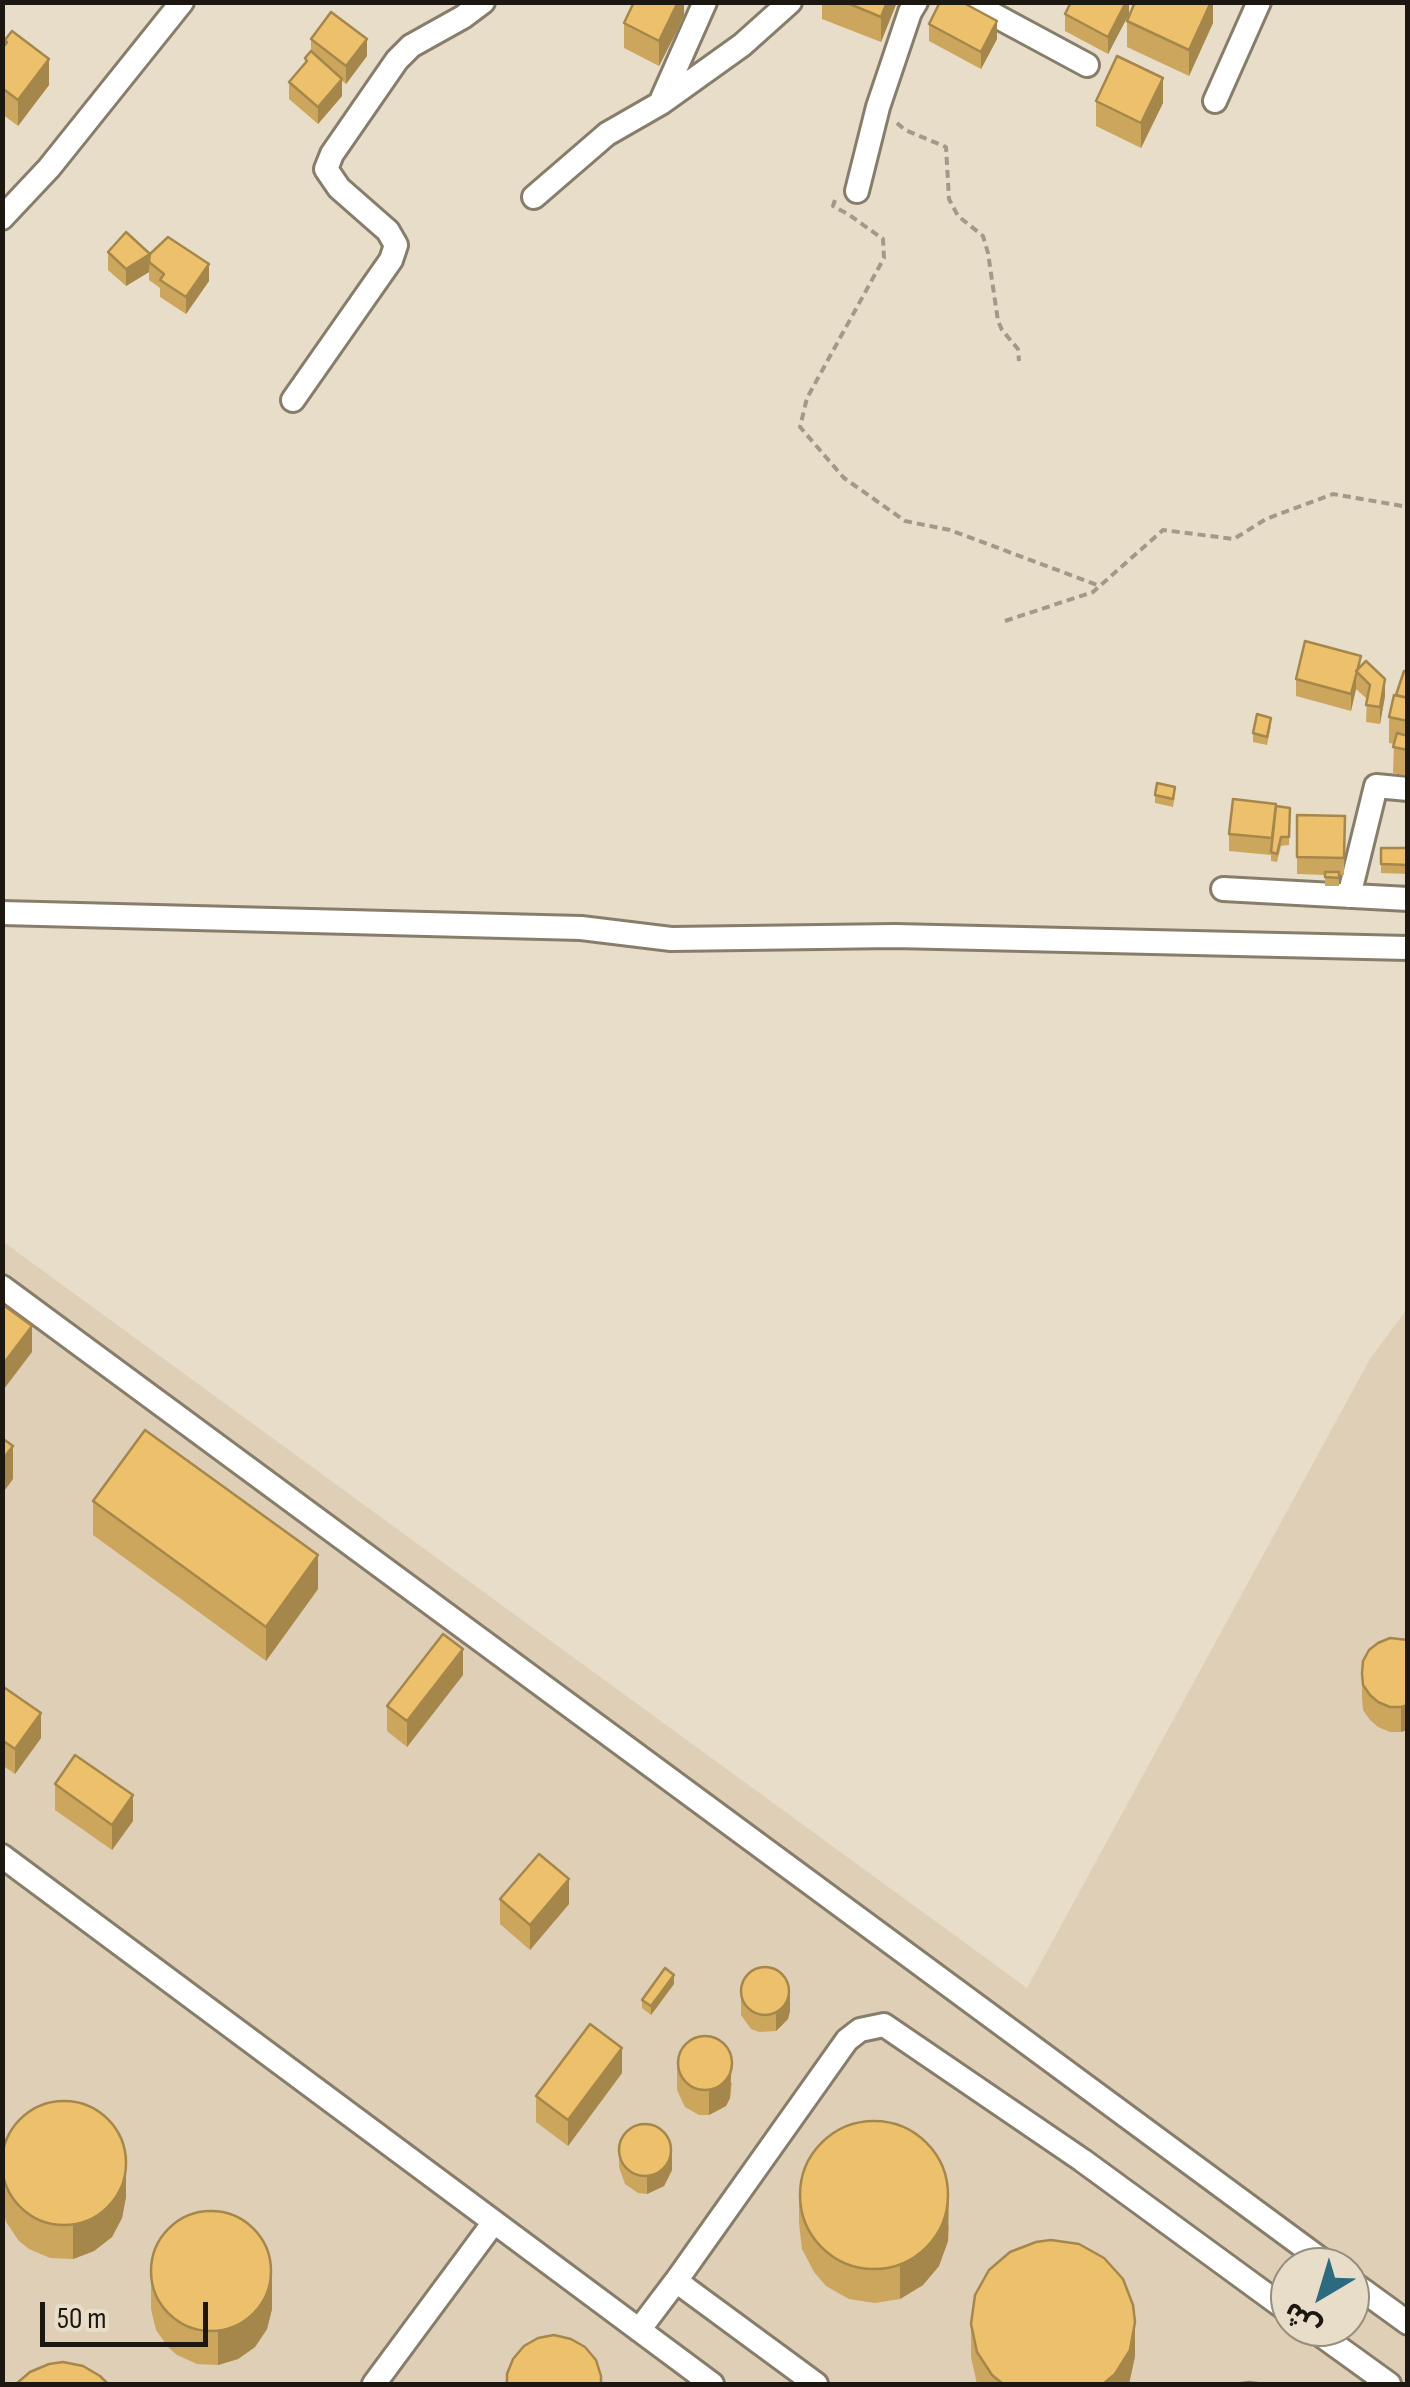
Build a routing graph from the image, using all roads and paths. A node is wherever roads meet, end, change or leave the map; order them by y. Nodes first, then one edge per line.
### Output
1 (182, 2) edge
2 (482, 2) edge
3 (705, 2) edge
4 (790, 2) edge
5 (916, 2) edge
6 (970, 2) edge
7 (1259, 2) edge
8 (1087, 65) dead end
9 (1214, 100) dead end
10 (661, 102) junction
11 (878, 107) junction
12 (857, 190) joint
13 (534, 197) dead end
14 (2, 218) edge
15 (1019, 361) dead end
16 (293, 400) dead end
17 (1408, 507) edge
18 (1100, 586) junction
19 (1005, 621) dead end
20 (1408, 790) edge
21 (1223, 889) dead end
22 (1349, 896) junction
23 (1408, 899) edge
24 (2, 913) edge
25 (1404, 951) edge
26 (2, 1288) edge
27 (2, 1856) edge
28 (494, 2222) junction
29 (1304, 2247) edge
30 (676, 2282) junction
31 (1370, 2295) edge
32 (1270, 2297) edge
33 (1408, 2323) edge
34 (638, 2330) junction
35 (1338, 2347) edge
36 (374, 2384) edge
37 (712, 2384) edge
38 (816, 2384) edge
39 (1389, 2384) edge

1 - 14 street
2 - 16 street
3 - 10 street
4 - 10 street
5 - 11 street
6 - 8 street
7 - 9 street
10 - 13 street
11 - 12 street
11 - 15 path
12 - 18 path
17 - 18 path
18 - 19 path
20 - 22 street
21 - 22 street
22 - 23 street
24 - 25 street
26 - 29 street
27 - 28 street
28 - 34 street
28 - 36 street
30 - 32 street
30 - 34 street
30 - 38 street
31 - 33 street
34 - 37 street
35 - 39 street

